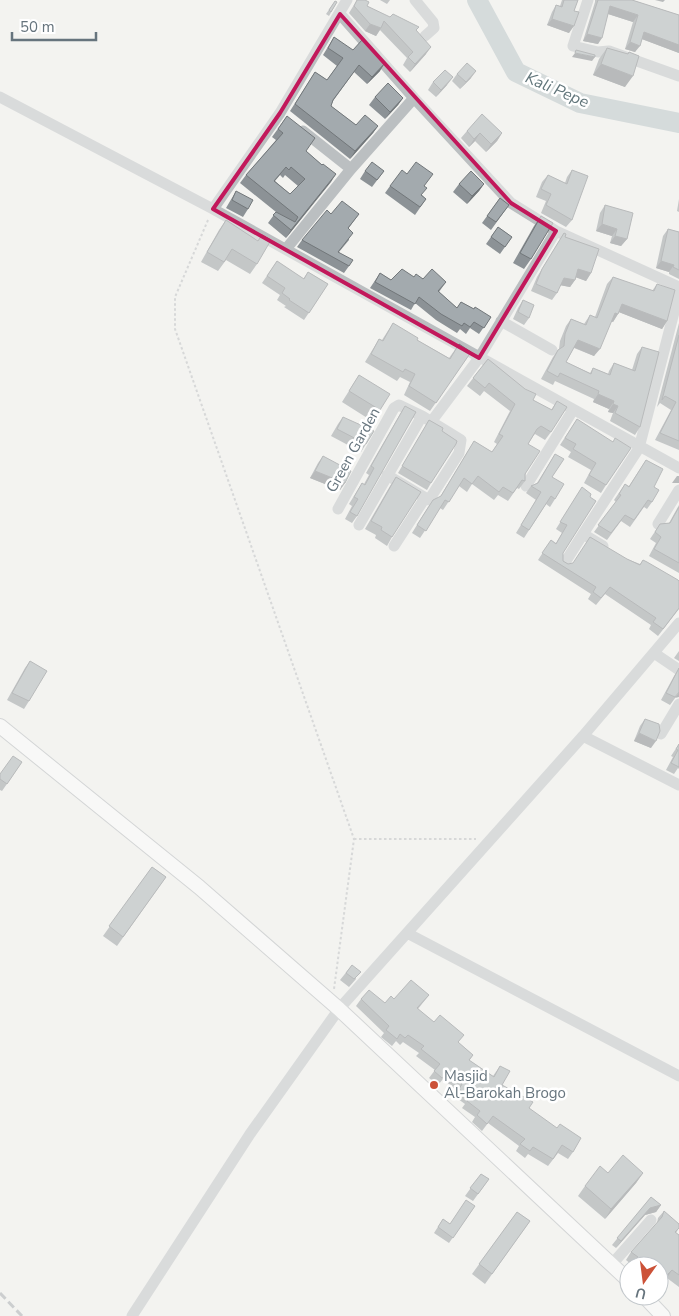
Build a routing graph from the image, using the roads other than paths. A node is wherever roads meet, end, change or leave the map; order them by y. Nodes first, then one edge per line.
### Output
1 (346, 0) edge
2 (414, 0) edge
3 (588, 0) edge
4 (340, 14) junction
5 (425, 36) dead end
6 (679, 76) edge
7 (0, 97) edge
8 (414, 98) junction
9 (287, 118) junction
10 (351, 169) junction
11 (213, 209) junction
12 (556, 231) junction
13 (286, 249) junction
14 (679, 287) edge
15 (679, 293) edge
16 (501, 321) junction
17 (552, 350) dead end
18 (479, 358) junction
19 (573, 410) junction
20 (427, 419) junction
21 (639, 448) junction
22 (679, 468) edge
23 (387, 475) junction
24 (526, 486) edge
25 (679, 490) edge
26 (425, 498) junction
27 (338, 509) dead end
28 (658, 524) edge
29 (359, 525) dead end
30 (583, 534) junction
31 (394, 546) dead end
32 (609, 550) edge
33 (564, 564) edge
34 (679, 623) edge
35 (654, 652) junction
36 (679, 670) edge
37 (679, 704) edge
38 (0, 726) edge
39 (661, 734) edge
40 (583, 736) junction
41 (679, 785) edge
42 (407, 933) junction
43 (336, 1006) junction
44 (679, 1076) edge
45 (651, 1220) dead end
46 (613, 1264) junction
47 (619, 1270) edge
48 (654, 1306) edge
49 (132, 1316) edge
50 (663, 1316) edge

1 - 4 street
2 - 5 street
3 - 6 street
4 - 8 street
4 - 9 street
7 - 11 street
8 - 10 street
8 - 12 street
9 - 10 street
9 - 11 street
10 - 13 street
11 - 13 street
12 - 14 street
12 - 16 street
13 - 18 street
15 - 21 street
16 - 17 street
16 - 18 street
18 - 19 street
18 - 20 street
19 - 21 street
19 - 24 street
20 - 23 street
20 - 26 street, Green Garden
20 - 27 street, Green Garden
21 - 22 street
21 - 30 street
23 - 26 street
23 - 29 street
25 - 28 street
26 - 31 street, Green Garden
30 - 32 street
30 - 33 street
34 - 35 street
35 - 36 street
35 - 40 street
37 - 39 street
38 - 43 main road
40 - 41 street
40 - 42 street
42 - 43 street
42 - 44 street
43 - 46 main road
43 - 49 street
45 - 46 street
46 - 47 main road
48 - 50 main road

